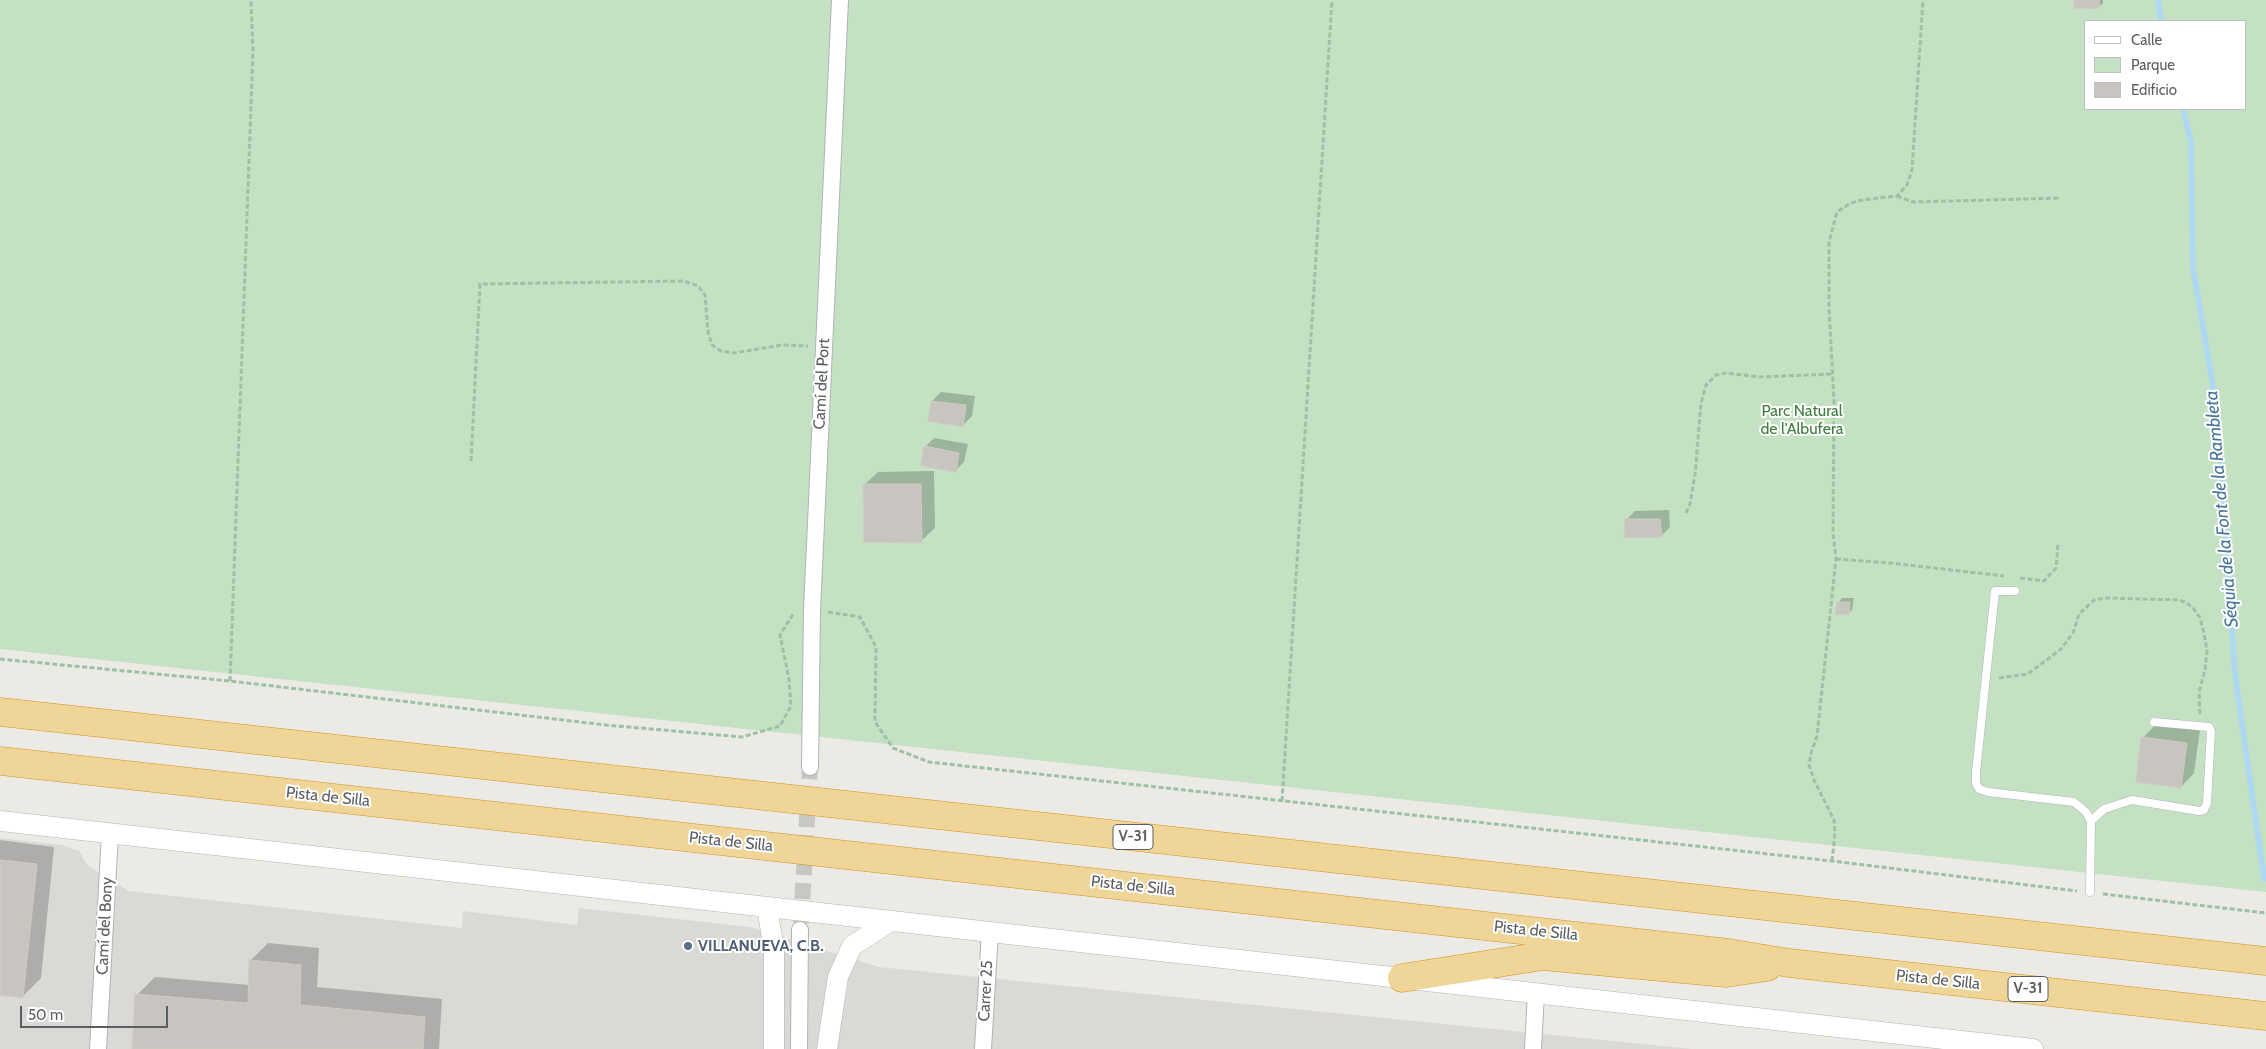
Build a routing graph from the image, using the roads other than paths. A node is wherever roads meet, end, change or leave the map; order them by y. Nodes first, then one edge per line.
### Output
1 (840, 0) edge
2 (2015, 590) dead end
3 (0, 712) edge
4 (2154, 722) dead end
5 (0, 762) edge
6 (810, 768) tunnel mouth
7 (2091, 821) junction
8 (0, 822) edge
9 (110, 834) junction
10 (2090, 892) road end
11 (767, 908) junction
12 (891, 922) junction
13 (800, 930) tunnel mouth
14 (990, 932) junction
15 (2266, 962) edge
16 (1790, 963) junction
17 (1402, 978) junction
18 (1536, 993) junction
19 (2266, 1016) edge
20 (98, 1049) edge
21 (774, 1049) edge
22 (799, 1049) edge
23 (828, 1049) edge
24 (983, 1049) edge
25 (1533, 1049) edge
26 (2033, 1049) edge

1 - 6 street, Camí del Port
2 - 7 lane
3 - 15 highway, V-31
4 - 7 lane
5 - 16 highway, Pista de Silla / V-31
7 - 10 lane
8 - 9 street
9 - 11 street
9 - 20 street, Camí del Bony
11 - 12 street
11 - 21 street
12 - 14 street
12 - 23 street
13 - 22 street
14 - 17 street
14 - 24 street, Carrer 25
16 - 17 highway
16 - 19 highway, Pista de Silla / V-31
17 - 18 street
18 - 25 street
18 - 26 street

